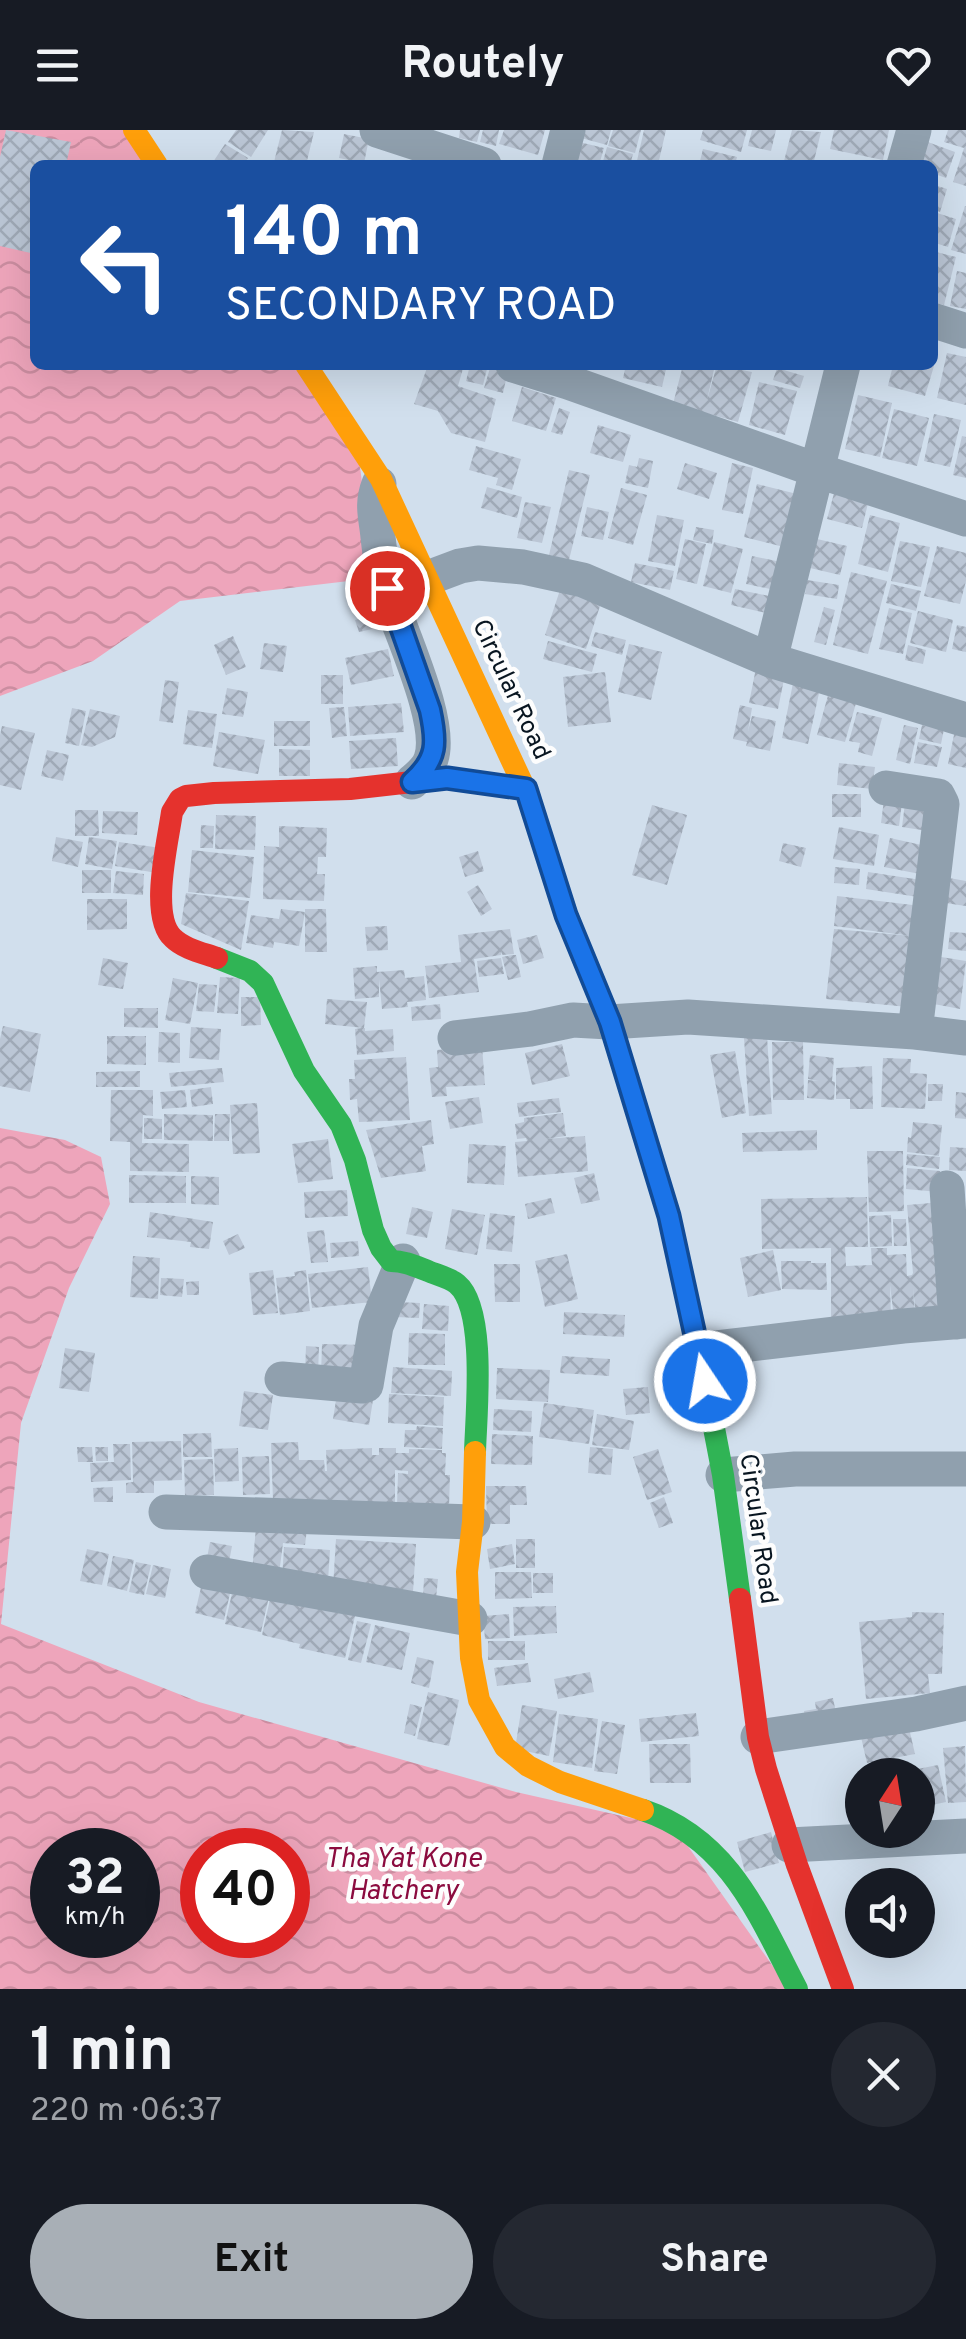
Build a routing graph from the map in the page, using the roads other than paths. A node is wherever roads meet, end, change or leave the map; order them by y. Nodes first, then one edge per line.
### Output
1 (134, 130) edge
2 (377, 130) edge
3 (568, 130) edge
4 (914, 130) edge
5 (154, 160) edge
6 (469, 160) edge
7 (559, 160) edge
8 (905, 160) edge
9 (938, 322) edge
10 (966, 331) edge
11 (309, 370) edge
12 (529, 370) edge
13 (842, 370) edge
14 (818, 471) junction
15 (381, 479) junction
16 (966, 519) edge
17 (428, 578) junction
18 (770, 660) junction
19 (966, 720) edge
20 (412, 782) junction
21 (886, 788) dead end
22 (526, 789) junction
23 (610, 1022) junction
24 (916, 1032) junction
25 (455, 1038) dead end
26 (966, 1038) edge
27 (947, 1188) dead end
28 (402, 1261) junction
29 (961, 1322) edge
30 (699, 1350) junction
31 (282, 1379) dead end
32 (966, 1469) edge
33 (722, 1476) junction
34 (166, 1512) dead end
35 (472, 1522) junction
36 (207, 1572) dead end
37 (470, 1619) junction
38 (966, 1703) edge
39 (758, 1737) junction
40 (966, 1836) edge
41 (789, 1844) junction
42 (797, 1989) edge
43 (843, 1989) edge

1 - 5 street
2 - 6 street
3 - 7 street
4 - 8 street
9 - 10 street
11 - 15 street, Circular Road
12 - 14 street
13 - 14 street
14 - 16 street
14 - 18 street
15 - 17 street, Circular Road
15 - 20 street
17 - 18 street
17 - 22 street, Circular Road
18 - 19 street
20 - 22 street
20 - 28 street
21 - 24 street
22 - 23 street, Circular Road
23 - 24 street
23 - 25 street
23 - 30 street, Circular Road
24 - 26 street
27 - 29 street
28 - 31 street
28 - 35 street
29 - 30 street
30 - 33 street, Circular Road
32 - 33 street
33 - 39 street, Circular Road
34 - 35 street
35 - 37 street
36 - 37 street
37 - 42 street
38 - 39 street
39 - 41 street, Circular Road
40 - 41 street
41 - 43 street, Circular Road

